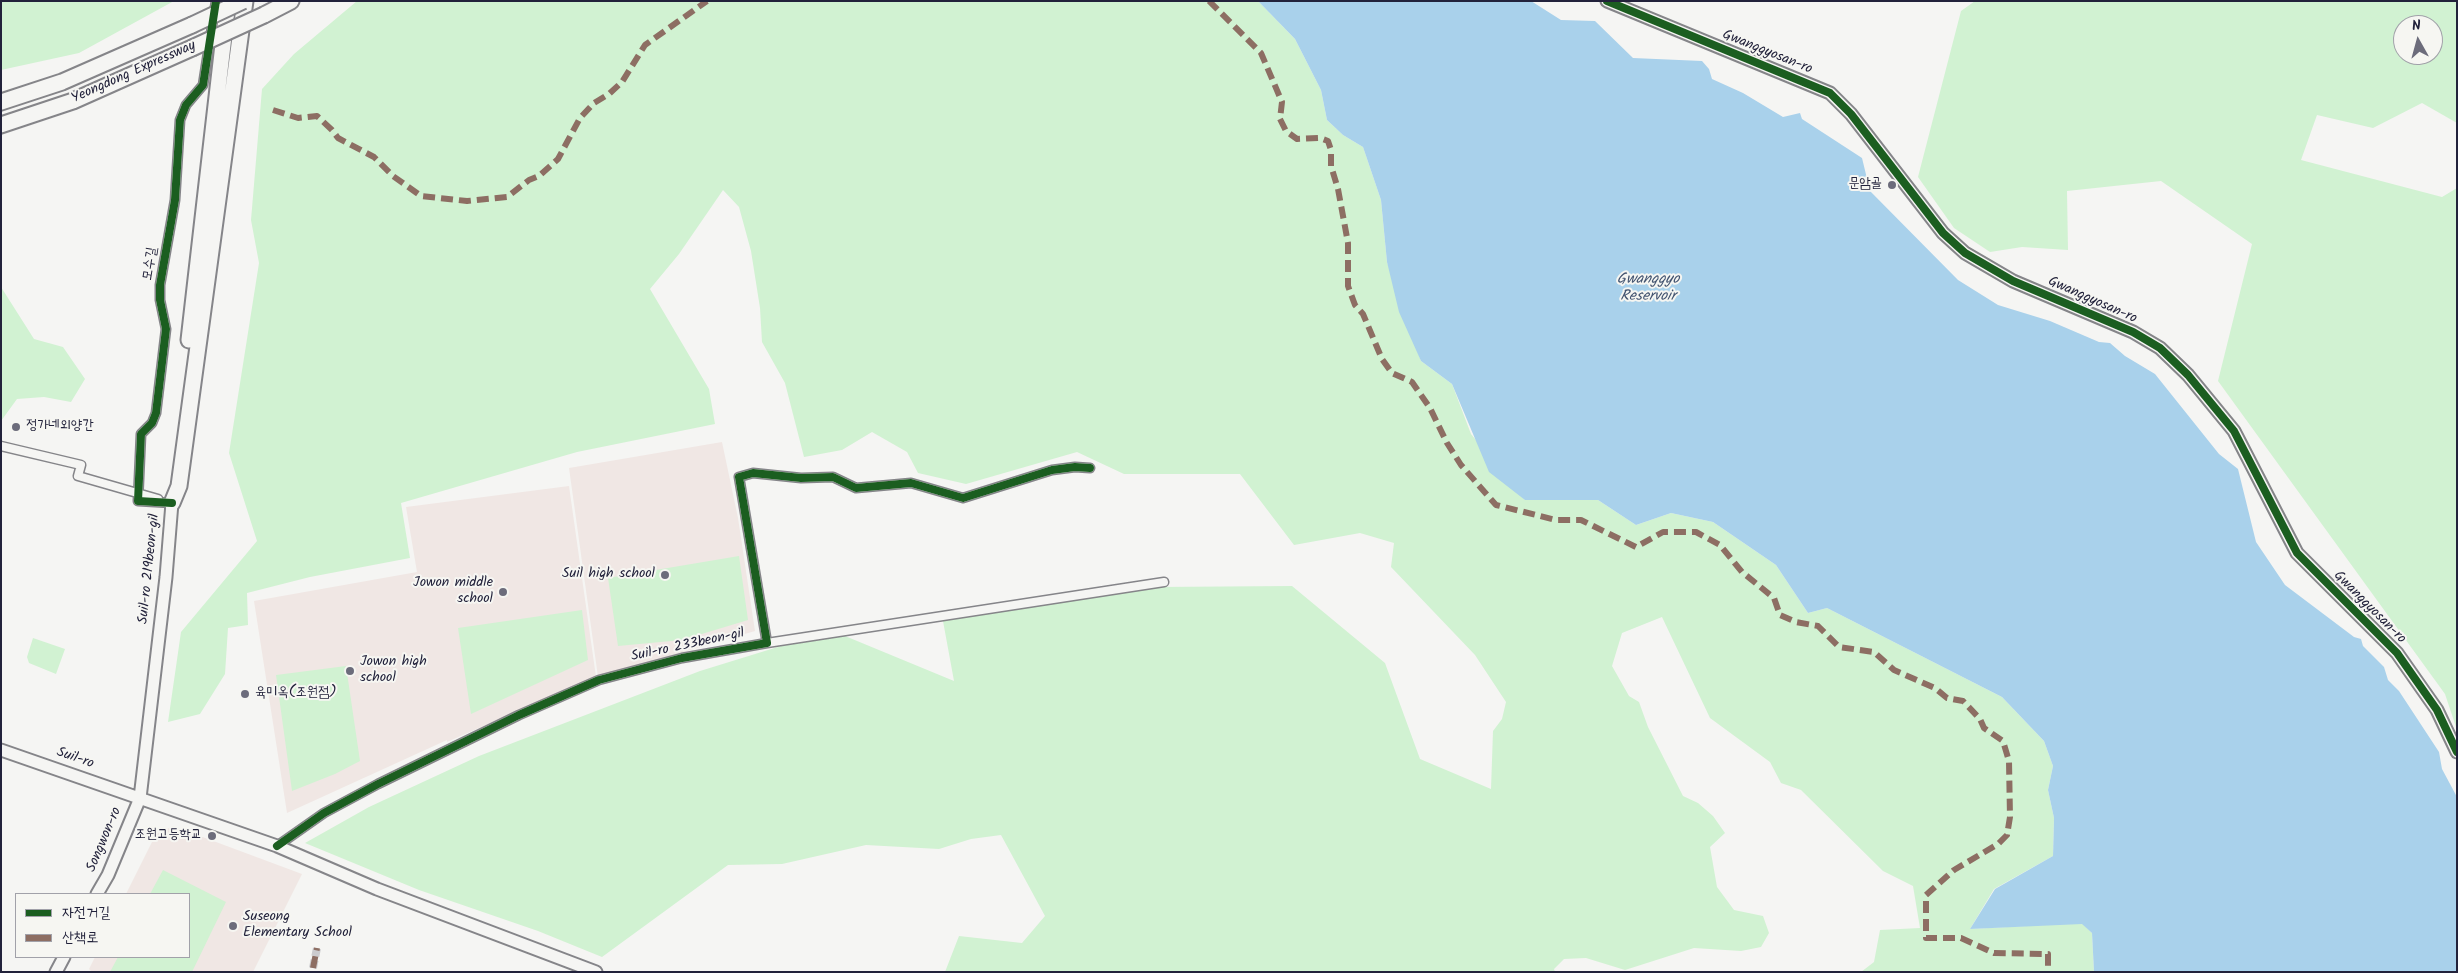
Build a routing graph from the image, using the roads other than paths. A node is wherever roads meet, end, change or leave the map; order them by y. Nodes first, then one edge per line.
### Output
1 (216, 1) edge
2 (228, 1) edge
3 (244, 1) edge
4 (291, 1) edge
5 (1607, 1) edge
6 (1, 102) edge
7 (1, 125) edge
8 (1, 446) edge
9 (1090, 468) dead end
10 (137, 492) junction
11 (172, 503) junction
12 (1164, 582) dead end
13 (767, 643) junction
14 (1, 750) edge
15 (2457, 752) edge
16 (140, 798) junction
17 (277, 846) junction
18 (99, 893) edge
19 (63, 958) edge
20 (56, 972) edge
21 (596, 972) edge

1 - 10 street, 모수길
2 - 11 highway
3 - 6 highway, Yeongdong Expressway, bridge
3 - 11 highway
4 - 7 highway, Yeongdong Expressway, bridge
5 - 15 street, Gwanggyosan-ro
8 - 10 street, Suil-ro 219beon-gil
9 - 13 street, Suil-ro 233beon-gil
10 - 11 street, Suil-ro 219beon-gil
11 - 16 street, Suil-ro 219beon-gil
12 - 13 street
13 - 17 street, Suil-ro 233beon-gil
14 - 16 street, Suil-ro
16 - 17 street, Suil-ro
16 - 18 street, Songwon-ro
17 - 21 street, Suil-ro
19 - 20 street

